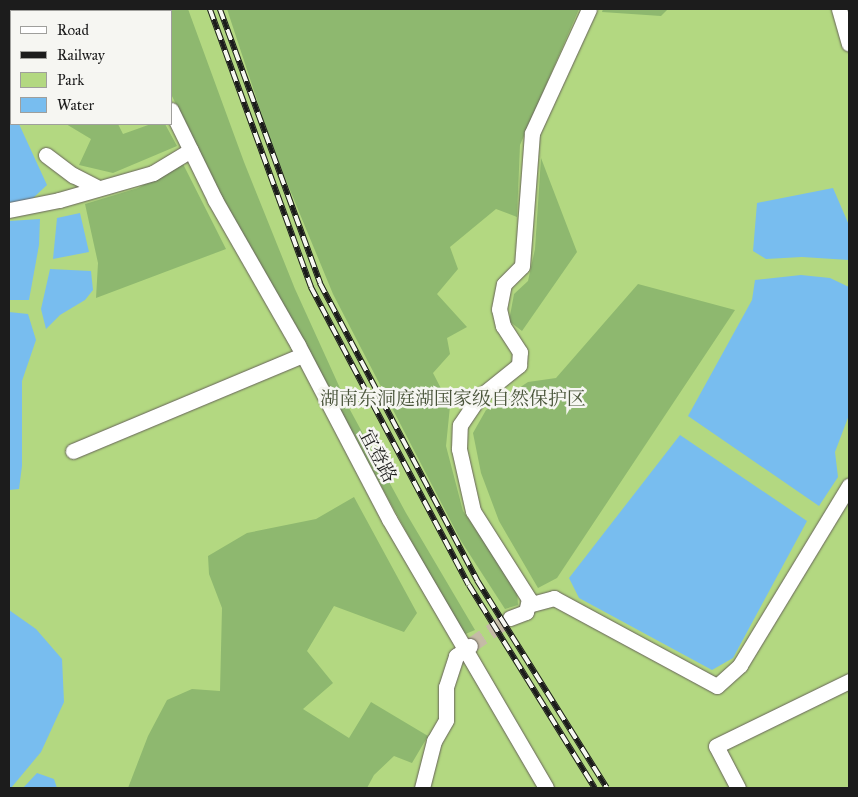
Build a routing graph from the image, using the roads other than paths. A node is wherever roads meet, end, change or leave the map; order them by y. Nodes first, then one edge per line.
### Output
1 (589, 9) edge
2 (840, 9) edge
3 (849, 44) edge
4 (172, 112) edge
5 (191, 150) junction
6 (46, 155) dead end
7 (98, 188) junction
8 (9, 210) edge
9 (303, 355) junction
10 (73, 451) dead end
11 (849, 486) edge
12 (528, 605) junction
13 (510, 618) tunnel mouth
14 (467, 648) junction
15 (849, 681) edge
16 (422, 788) edge
17 (546, 788) edge
18 (738, 788) edge

1 - 12 street
2 - 3 street
4 - 5 street, 宜登路
5 - 7 street
5 - 9 street, 宜登路
6 - 7 street
7 - 8 street
9 - 10 street
9 - 14 street, 宜登路
11 - 12 street
12 - 13 street
14 - 16 street
14 - 17 street, 宜登路
15 - 18 street

